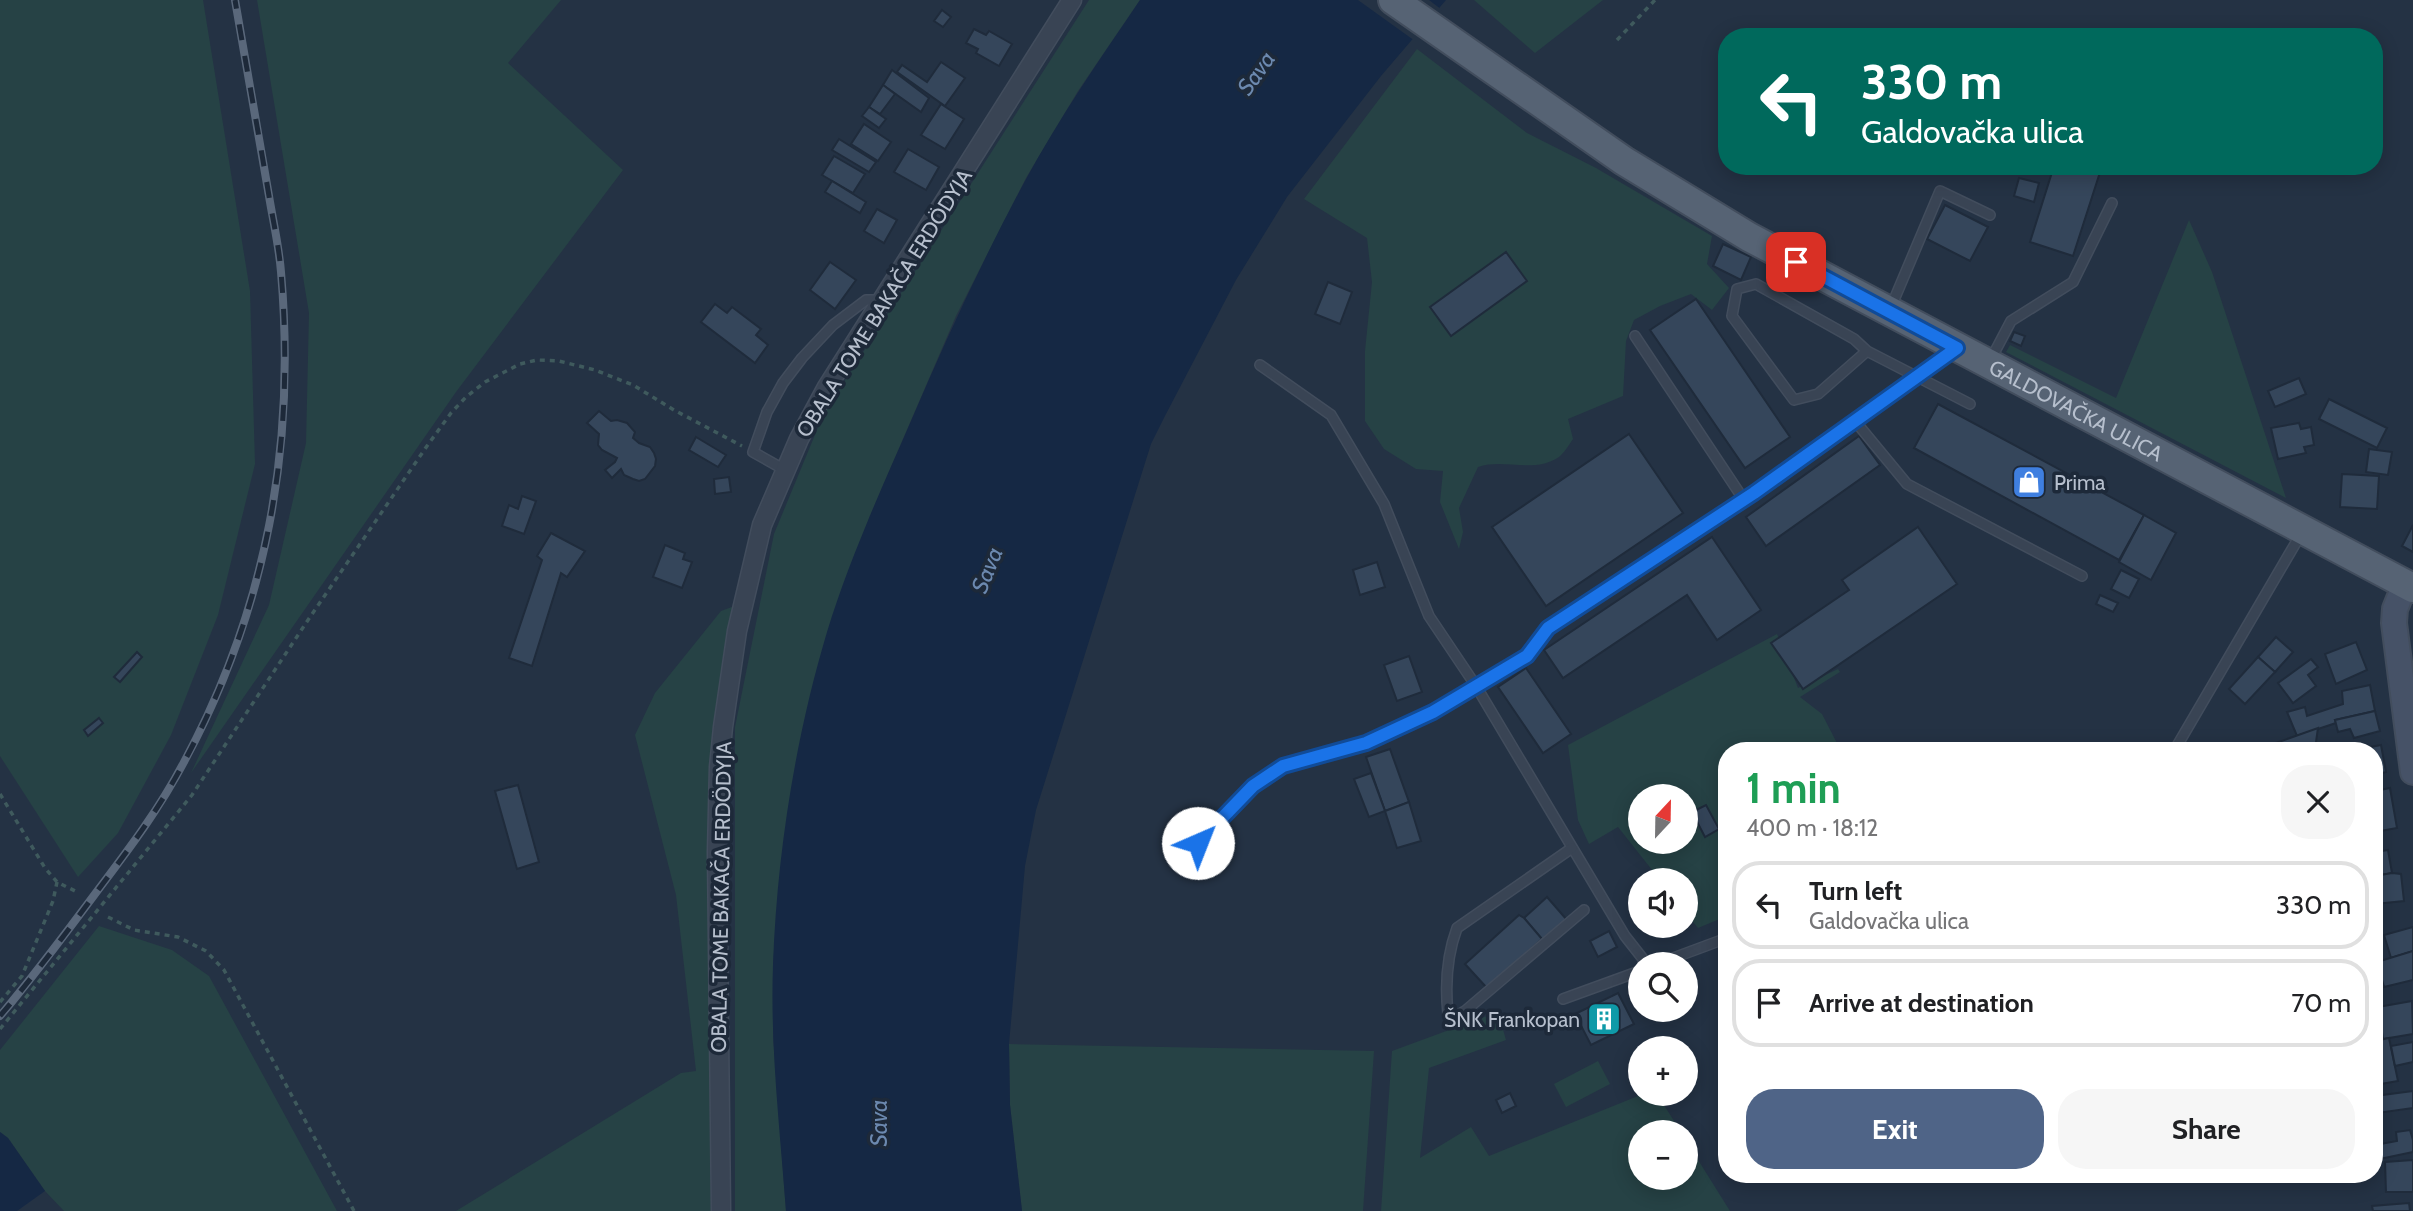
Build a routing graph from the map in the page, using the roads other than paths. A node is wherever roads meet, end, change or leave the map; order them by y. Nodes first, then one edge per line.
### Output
1 (1072, 0) edge
2 (1393, 0) edge
3 (2112, 203) dead end
4 (1990, 215) dead end
5 (881, 300) junction
6 (1889, 312) junction
7 (1635, 336) dead end
8 (1957, 348) junction
9 (1867, 351) junction
10 (1989, 364) junction
11 (1260, 365) dead end
12 (1918, 376) junction
13 (1970, 404) dead end
14 (1855, 421) junction
15 (785, 470) junction
16 (1744, 500) junction
17 (2303, 529) junction
18 (2082, 576) dead end
19 (2409, 586) edge
20 (1476, 686) junction
21 (2179, 742) edge
22 (2413, 772) edge
23 (1198, 843) dead end
24 (1572, 848) junction
25 (1584, 910) dead end
26 (1718, 941) edge
27 (1638, 952) edge
28 (1689, 952) edge
29 (1628, 975) edge
30 (1563, 999) dead end
31 (721, 1211) edge

1 - 5 street, OBALA TOME BAKAČA ERDÖDYJA
2 - 6 main road, GALDOVAČKA ULICA
3 - 10 lane
4 - 6 lane
5 - 15 street, OBALA TOME BAKAČA ERDÖDYJA
5 - 15 lane
6 - 8 main road, GALDOVAČKA ULICA
7 - 16 lane
8 - 10 main road, GALDOVAČKA ULICA
8 - 12 lane
9 - 9 lane
9 - 12 lane
10 - 17 main road, GALDOVAČKA ULICA
11 - 20 lane
12 - 13 lane
12 - 14 lane
14 - 16 lane
14 - 18 lane
15 - 31 street, OBALA TOME BAKAČA ERDÖDYJA
16 - 20 lane
17 - 19 main road, GALDOVAČKA ULICA
17 - 21 lane
19 - 22 main road
20 - 23 lane
20 - 24 lane
24 - 25 lane
24 - 27 lane
26 - 28 lane
29 - 30 lane

